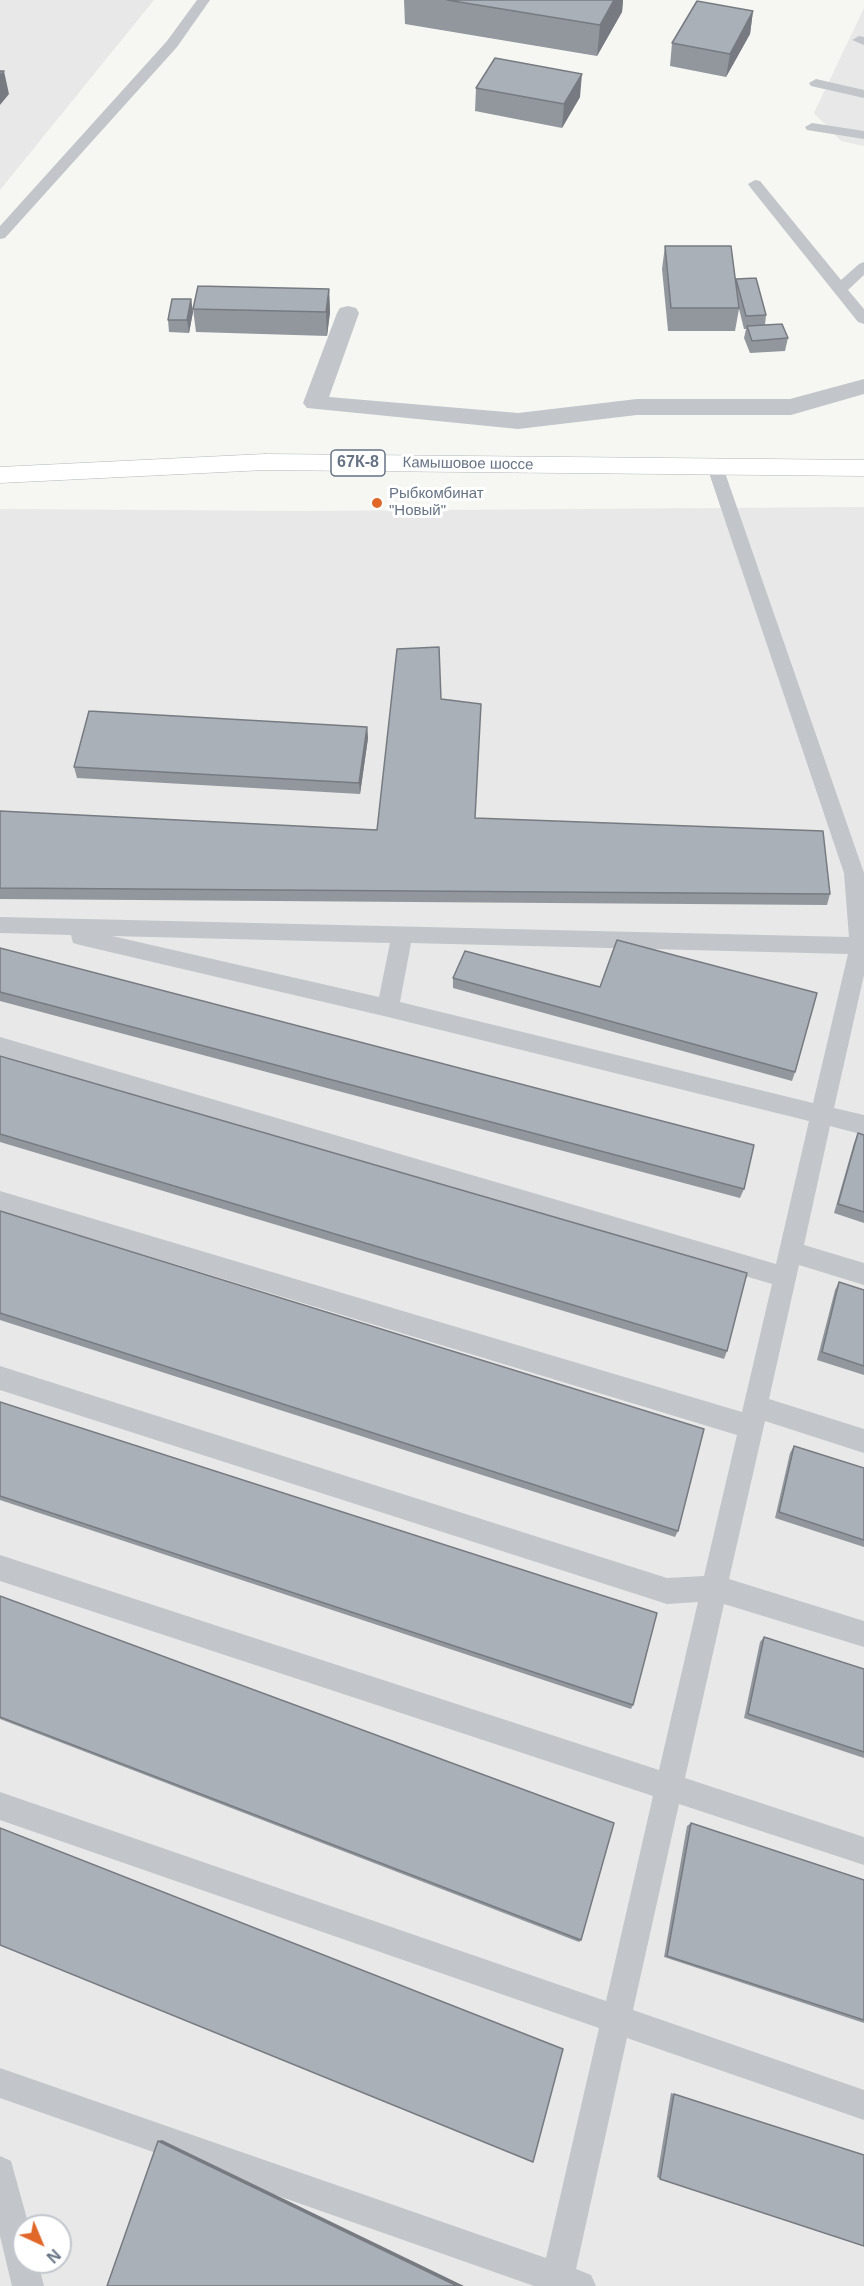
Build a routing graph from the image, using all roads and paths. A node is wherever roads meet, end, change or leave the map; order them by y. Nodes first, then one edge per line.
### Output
1 (204, 0) edge
2 (816, 83) dead end
3 (864, 94) edge
4 (812, 127) dead end
5 (864, 135) edge
6 (755, 184) dead end
7 (0, 235) edge
8 (864, 267) edge
9 (840, 289) junction
10 (348, 314) dead end
11 (864, 319) edge
12 (864, 386) edge
13 (715, 466) junction
14 (864, 468) edge
15 (0, 475) edge
16 (0, 925) edge
17 (31, 926) junction
18 (402, 935) junction
19 (862, 950) edge
20 (388, 1008) junction
21 (0, 1046) edge
22 (822, 1117) junction
23 (864, 1125) edge
24 (0, 1201) edge
25 (791, 1252) junction
26 (864, 1274) edge
27 (785, 1278) junction
28 (0, 1378) edge
29 (754, 1417) junction
30 (864, 1441) edge
31 (0, 1568) edge
32 (715, 1588) junction
33 (864, 1634) edge
34 (670, 1787) junction
35 (0, 1806) edge
36 (864, 1851) edge
37 (617, 2022) junction
38 (0, 2083) edge
39 (864, 2105) edge
40 (0, 2172) edge
41 (565, 2283) edge
42 (28, 2286) edge

1 - 7 lane
2 - 3 lane
4 - 5 lane
6 - 9 lane
8 - 9 lane
9 - 11 lane
10 - 12 street
13 - 14 main road, Камышовое шоссе / 67К-8
13 - 15 main road, Камышовое шоссе / 67К-8
13 - 19 lane
16 - 17 lane
17 - 18 lane
17 - 20 lane
18 - 19 lane
18 - 20 lane
19 - 22 lane
20 - 22 lane
21 - 27 lane
22 - 23 lane
22 - 25 lane
24 - 29 lane
25 - 26 lane
25 - 27 lane
27 - 29 lane
28 - 32 lane
29 - 30 lane
29 - 32 lane
31 - 34 lane
32 - 33 lane
32 - 34 lane
34 - 36 lane
34 - 37 lane
35 - 37 lane
37 - 39 lane
37 - 41 lane
38 - 41 lane
40 - 42 lane

